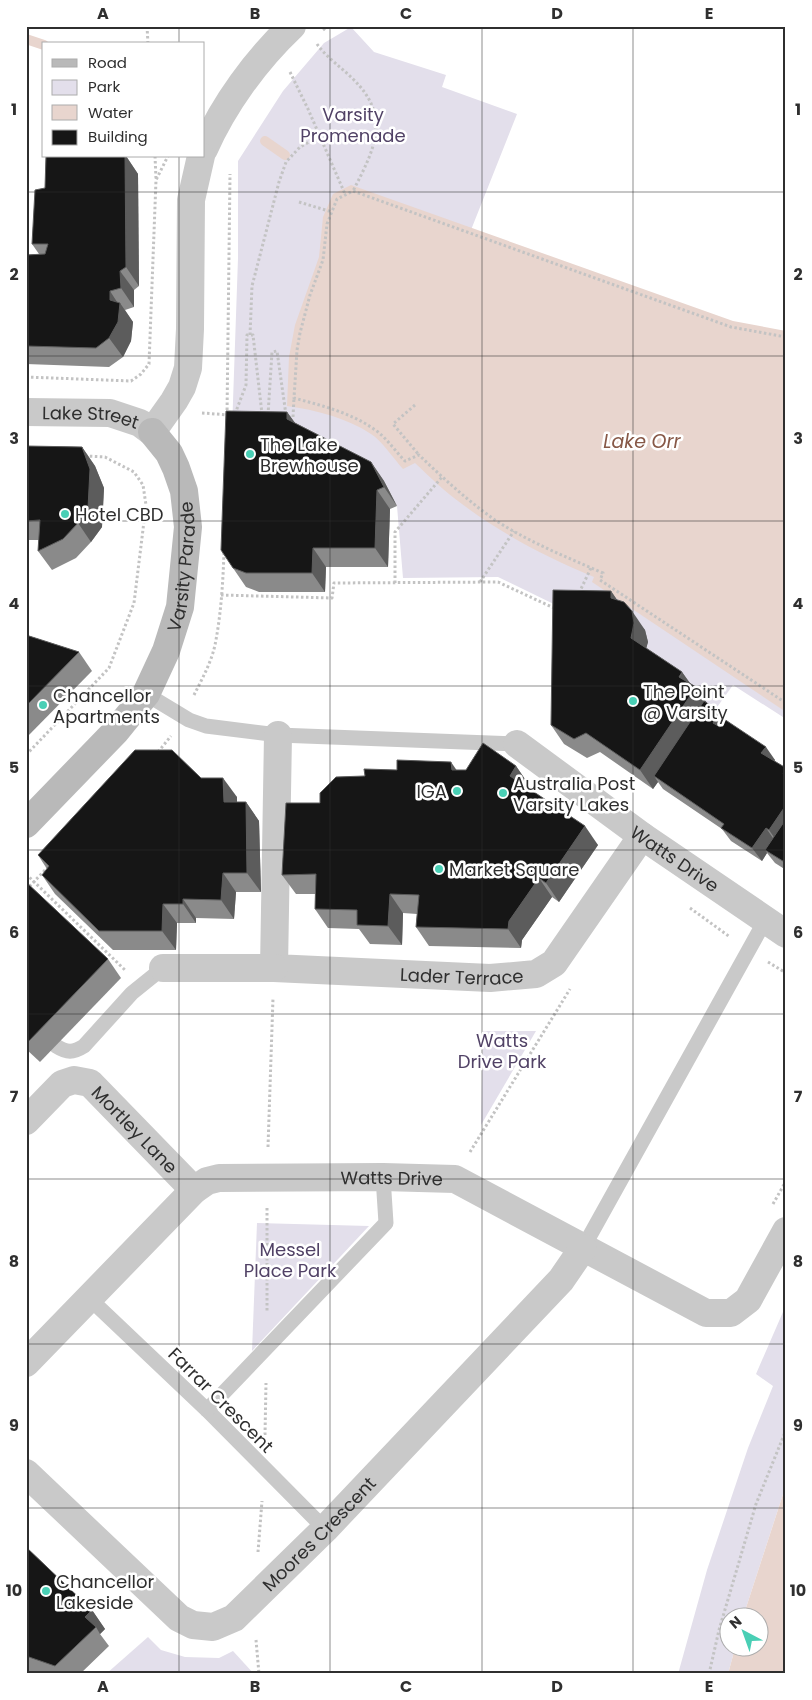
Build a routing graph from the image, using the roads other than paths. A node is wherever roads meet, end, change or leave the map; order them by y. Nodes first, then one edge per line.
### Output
1 (303, 33) edge
2 (205, 147) edge
3 (201, 158) edge
4 (26, 412) edge
5 (152, 432) junction
6 (146, 694) junction
7 (278, 736) junction
8 (517, 744) joint
9 (26, 824) edge
10 (642, 836) junction
11 (776, 927) edge
12 (163, 968) joint
13 (274, 968) junction
14 (56, 1046) dead end
15 (26, 1121) edge
16 (383, 1177) junction
17 (194, 1190) junction
18 (786, 1231) edge
19 (583, 1248) junction
20 (90, 1299) junction
21 (26, 1363) edge
22 (207, 1410) junction
23 (26, 1473) edge
24 (325, 1529) junction

1 - 2 street
3 - 5 street
4 - 5 street, Lake Street
5 - 6 street, Varsity Parade
6 - 7 lane
6 - 9 street, Varsity Parade
7 - 8 lane
7 - 13 street
8 - 10 street, Watts Drive
10 - 11 street, Watts Drive
10 - 13 street, Lader Terrace
11 - 19 lane
12 - 13 street, Lader Terrace
12 - 14 lane
15 - 17 street, Mortley Lane
16 - 17 street, Watts Drive
16 - 19 street, Watts Drive
16 - 22 lane
17 - 20 street, Watts Drive
18 - 19 street, Watts Drive
19 - 24 street, Moores Crescent
20 - 21 street, Watts Drive
20 - 22 lane, Farrar Crescent
22 - 24 lane, Farrar Crescent
23 - 24 street, Moores Crescent

